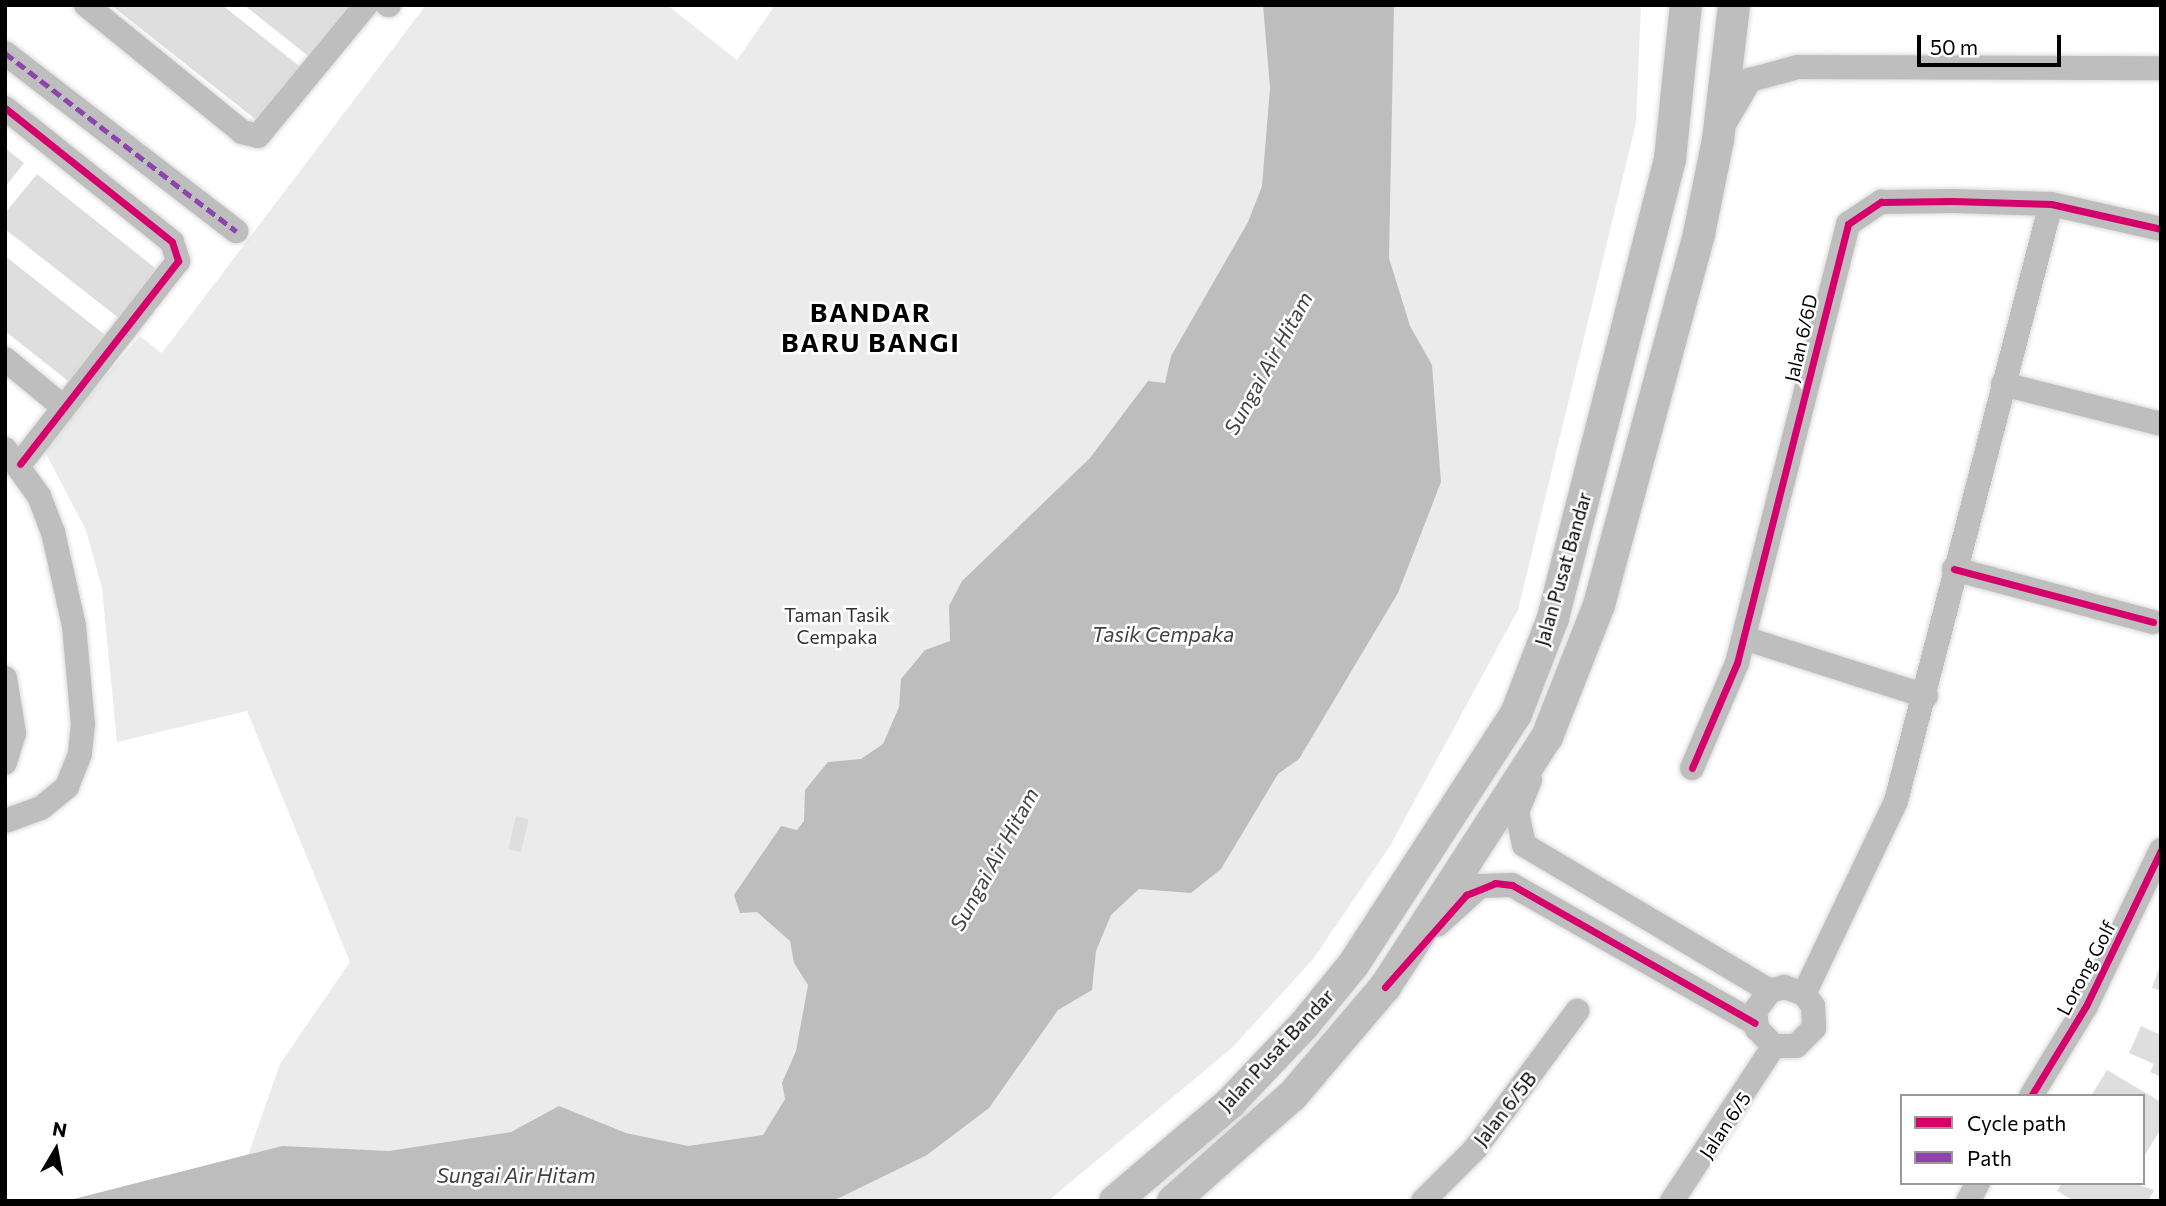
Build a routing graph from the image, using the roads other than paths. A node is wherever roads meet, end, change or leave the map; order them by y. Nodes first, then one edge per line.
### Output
1 (86, 5) edge
2 (366, 5) edge
3 (1686, 5) edge
4 (1734, 5) edge
5 (5, 53) edge
6 (2161, 68) edge
7 (5, 108) edge
8 (1718, 140) junction
9 (2051, 204) junction
10 (2161, 229) edge
11 (236, 231) dead end
12 (5, 359) edge
13 (2003, 384) junction
14 (64, 407) junction
15 (2161, 424) edge
16 (12, 456) edge
17 (1954, 569) junction
18 (2153, 622) dead end
19 (1744, 638) junction
20 (5, 678) edge
21 (1926, 696) junction
22 (1547, 737) junction
23 (5, 763) edge
24 (1692, 768) dead end
25 (5, 821) edge
26 (2161, 850) edge
27 (1385, 988) junction
28 (1770, 991) junction
29 (1804, 994) junction
30 (1577, 1010) dead end
31 (1755, 1023) junction
32 (1774, 1046) junction
33 (2032, 1094) edge
34 (1977, 1185) edge
35 (1115, 1201) edge
36 (1173, 1201) edge
37 (1423, 1201) edge
38 (1672, 1201) edge
39 (1968, 1201) edge

1 - 2 street
3 - 35 main road, Jalan Pusat Bandar
4 - 8 main road, Jalan Pusat Bandar
5 - 11 street
6 - 8 street, Jalan Pusat Bandar
7 - 14 street
8 - 22 main road, Jalan Pusat Bandar
9 - 10 street, Jalan 6/6D
9 - 13 street
9 - 19 street, Jalan 6/6D
12 - 14 street
13 - 15 street
13 - 17 street
14 - 16 street
16 - 25 street
17 - 18 street
17 - 21 street
19 - 21 street
19 - 24 street, Jalan 6/6D
20 - 23 street
21 - 29 street
22 - 27 main road, Jalan Pusat Bandar
22 - 28 street
26 - 33 street, Lorong Golf
27 - 31 street
27 - 36 main road, Jalan Pusat Bandar
28 - 29 street
28 - 31 street
29 - 32 street
30 - 37 street, Jalan 6/5B
31 - 32 street
32 - 38 street, Jalan 6/5
34 - 39 street

